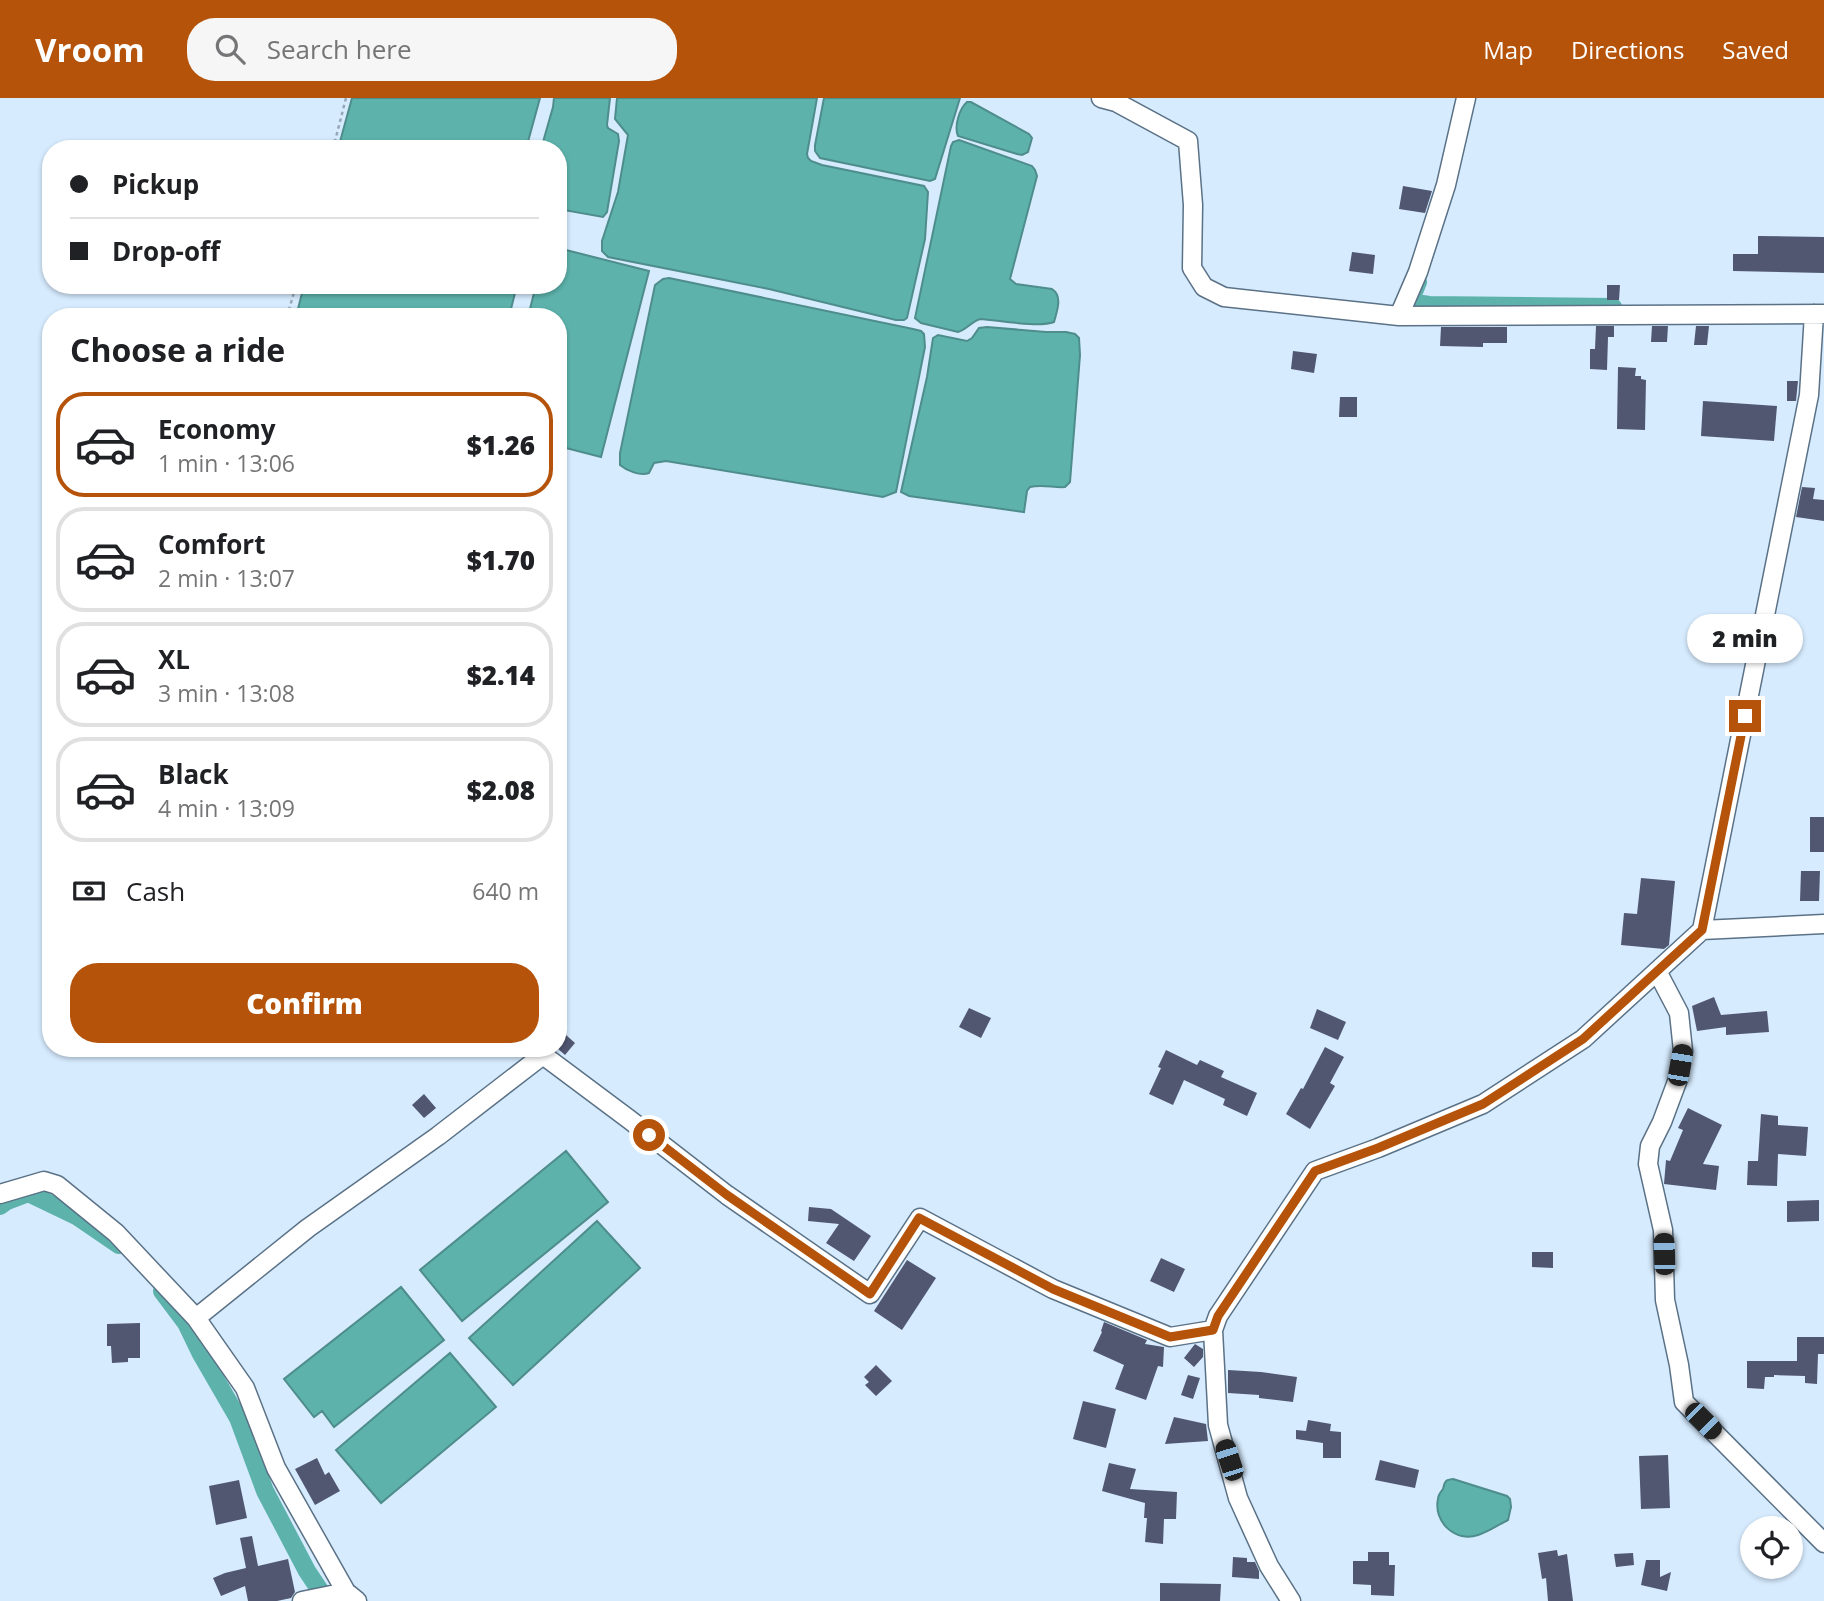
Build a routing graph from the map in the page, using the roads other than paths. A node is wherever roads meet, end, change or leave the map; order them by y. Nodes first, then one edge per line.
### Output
1 (1101, 98) edge
2 (1466, 98) edge
3 (1819, 314) edge
4 (1399, 316) junction
5 (1824, 924) edge
6 (1702, 930) junction
7 (1657, 971) junction
8 (540, 1057) edge
9 (546, 1057) edge
10 (0, 1194) edge
11 (196, 1318) junction
12 (1213, 1330) junction
13 (1824, 1543) edge
14 (351, 1596) edge
15 (302, 1601) edge
16 (1291, 1601) edge

1 - 4 street
2 - 4 street
3 - 4 street
3 - 6 street
5 - 6 street
6 - 7 street
7 - 12 street
7 - 13 street
8 - 11 street
9 - 12 street
10 - 11 street
11 - 14 street
12 - 16 street
14 - 15 street

